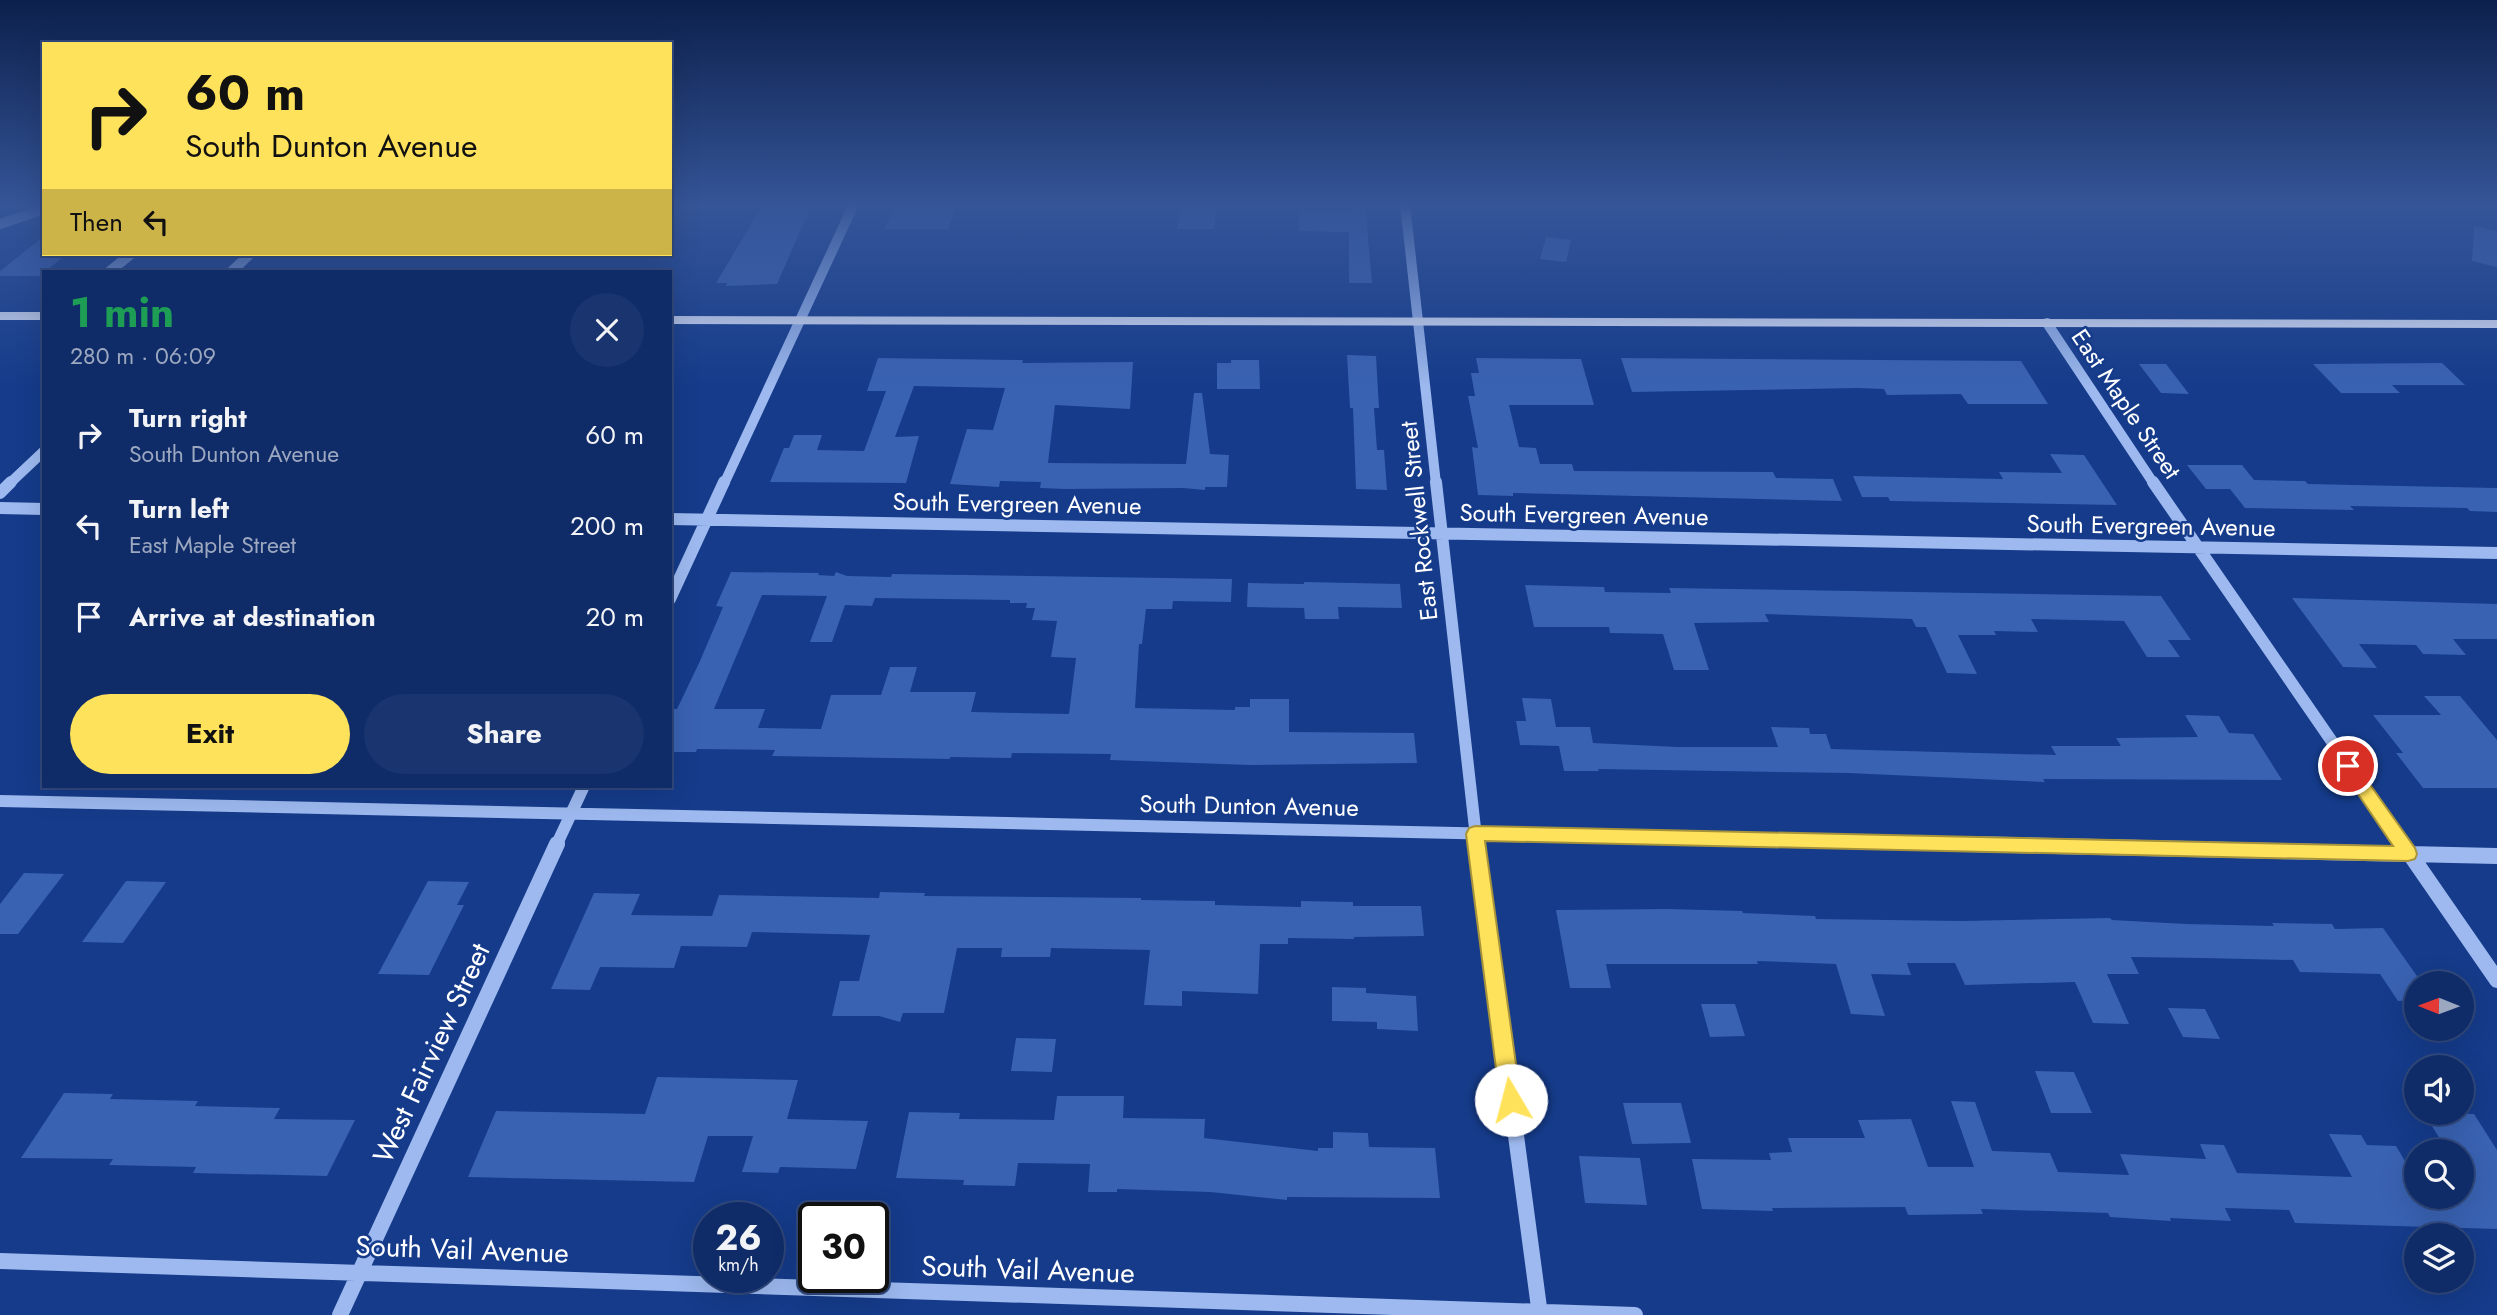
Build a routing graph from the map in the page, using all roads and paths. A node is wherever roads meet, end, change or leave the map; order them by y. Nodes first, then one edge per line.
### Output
1 (825, 265) edge
2 (1412, 265) edge
3 (0, 316) edge
4 (42, 316) edge
5 (672, 320) edge
6 (800, 320) junction
7 (1418, 322) junction
8 (2047, 323) junction
9 (2497, 324) edge
10 (42, 453) edge
11 (0, 493) edge
12 (0, 508) edge
13 (42, 509) edge
14 (672, 519) edge
15 (707, 519) junction
16 (1441, 533) junction
17 (2197, 548) junction
18 (2497, 553) edge
19 (672, 595) edge
20 (582, 788) edge
21 (0, 801) edge
22 (571, 814) junction
23 (1475, 834) junction
24 (2408, 854) junction
25 (2497, 856) edge
26 (2497, 980) edge
27 (0, 1261) edge
28 (360, 1271) junction
29 (1540, 1314) edge
30 (340, 1315) edge
31 (1635, 1315) edge

1 - 6 street
2 - 7 street, East Rockwell Street
3 - 4 main road
5 - 6 main road
6 - 7 main road
6 - 15 street
7 - 8 main road
7 - 16 street, East Rockwell Street
8 - 9 main road
8 - 17 street, East Maple Street
10 - 11 street
12 - 13 street
14 - 15 street, South Evergreen Avenue
15 - 16 street, South Evergreen Avenue
15 - 19 street
16 - 17 street, South Evergreen Avenue
16 - 23 street, East Rockwell Street
17 - 18 street, South Evergreen Avenue
17 - 24 street, East Maple Street
20 - 22 street, West Fairview Street
21 - 22 street, South Dunton Avenue
22 - 23 street, South Dunton Avenue
22 - 28 street, West Fairview Street
23 - 24 street, South Dunton Avenue
23 - 29 street, East Rockwell Street
24 - 25 street, South Dunton Avenue
24 - 26 street
27 - 28 street, South Vail Avenue
28 - 29 street, South Vail Avenue
28 - 30 street, West Fairview Street
29 - 31 street, South Vail Avenue

